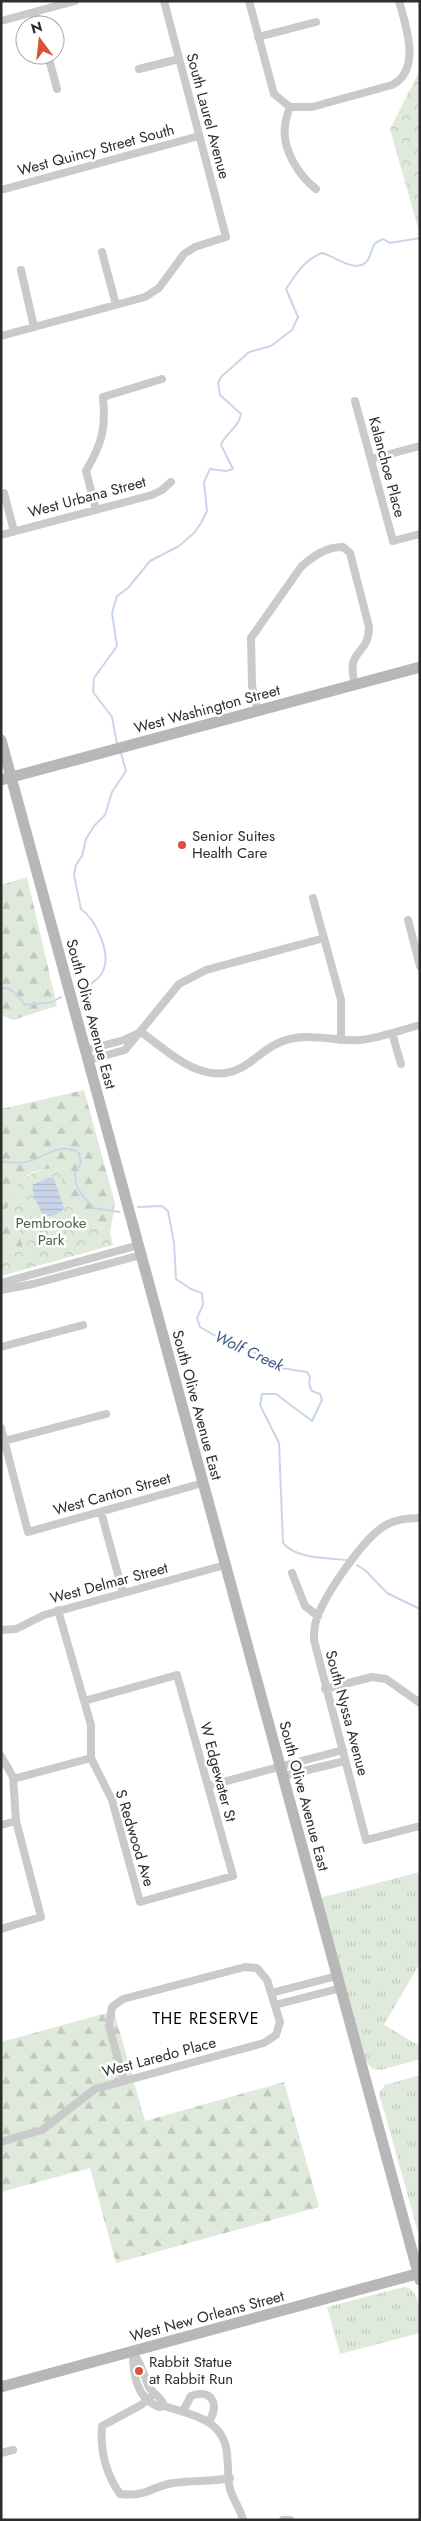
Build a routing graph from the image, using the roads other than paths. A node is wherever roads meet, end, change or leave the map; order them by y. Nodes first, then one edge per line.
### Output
1 (75, 1) edge
2 (164, 1) edge
3 (249, 1) edge
4 (400, 1) edge
5 (36, 12) junction
6 (37, 15) edge
7 (1, 21) edge
8 (316, 22) dead end
9 (258, 37) junction
10 (179, 59) junction
11 (51, 65) edge
12 (139, 69) dead end
13 (57, 89) dead end
14 (290, 107) junction
15 (199, 136) junction
16 (316, 189) dead end
17 (1, 190) edge
18 (102, 252) dead end
19 (21, 270) dead end
20 (116, 305) junction
21 (34, 327) junction
22 (1, 336) edge
23 (162, 379) dead end
24 (355, 401) dead end
25 (420, 446) edge
26 (371, 459) junction
27 (171, 482) dead end
28 (4, 493) dead end
29 (96, 510) junction
30 (8, 533) edge
31 (420, 534) edge
32 (1, 540) edge
33 (420, 667) edge
34 (355, 685) junction
35 (258, 711) junction
36 (1, 740) edge
37 (6, 779) edge
38 (313, 898) dead end
39 (408, 920) dead end
40 (324, 938) junction
41 (420, 966) edge
42 (420, 1025) edge
43 (141, 1032) junction
44 (392, 1033) junction
45 (341, 1040) junction
46 (87, 1055) junction
47 (401, 1064) dead end
48 (140, 1250) junction
49 (1, 1283) edge
50 (1, 1290) edge
51 (83, 1325) dead end
52 (1, 1347) edge
53 (106, 1414) dead end
54 (1, 1428) edge
55 (4, 1441) junction
56 (203, 1483) junction
57 (102, 1512) junction
58 (420, 1518) edge
59 (225, 1565) junction
60 (292, 1573) dead end
61 (123, 1593) junction
62 (58, 1610) junction
63 (318, 1616) junction
64 (1, 1630) edge
65 (325, 1689) junction
66 (84, 1701) junction
67 (420, 1703) edge
68 (343, 1750) junction
69 (1, 1756) edge
70 (92, 1758) junction
71 (346, 1761) junction
72 (282, 1772) junction
73 (13, 1779) junction
74 (208, 1786) junction
75 (16, 1821) junction
76 (1, 1825) edge
77 (420, 1826) edge
78 (140, 1902) joint
79 (1, 1929) edge
80 (337, 1976) junction
81 (341, 1988) junction
82 (271, 1993) junction
83 (275, 2005) junction
84 (124, 2081) junction
85 (1, 2142) edge
86 (419, 2275) edge
87 (133, 2352) junction
88 (145, 2376) junction
89 (135, 2378) junction
90 (1, 2387) edge
91 (154, 2394) junction
92 (146, 2400) junction
93 (164, 2406) junction
94 (183, 2411) junction
95 (209, 2421) junction
96 (12, 2450) dead end
97 (1, 2453) edge
98 (230, 2478) junction
99 (243, 2520) edge
100 (283, 2520) edge
101 (290, 2520) edge

1 - 5 street
2 - 10 street, South Laurel Avenue
3 - 9 street
4 - 14 street
5 - 6 street
5 - 7 street
8 - 9 street
9 - 14 street
10 - 12 street
10 - 15 street, South Laurel Avenue
11 - 13 street
14 - 16 street
15 - 17 street, West Quincy Street South
15 - 20 street, South Laurel Avenue
18 - 20 street
19 - 21 street
20 - 21 street
21 - 22 street
23 - 29 street
24 - 26 street, Kalanchoe Place
25 - 26 street
26 - 31 street, Kalanchoe Place
27 - 29 street, West Urbana Street
28 - 30 street
29 - 30 street, West Urbana Street
30 - 32 street
33 - 34 street, West Washington Street
34 - 35 street, West Washington Street
34 - 35 street
35 - 37 street, West Washington Street
36 - 37 street, South Olive Avenue East
37 - 46 street, South Olive Avenue East
38 - 40 street
39 - 41 street
40 - 43 street
40 - 45 street
42 - 44 street
43 - 45 street
43 - 46 street
44 - 45 street
44 - 47 street
46 - 48 street, South Olive Avenue East
48 - 49 street
48 - 50 street
48 - 56 street, South Olive Avenue East
51 - 52 street
53 - 55 street
54 - 55 street
55 - 57 street, West Canton Street
56 - 57 street, West Canton Street
56 - 59 street, South Olive Avenue East
57 - 61 street
58 - 63 street, South Nyssa Avenue
59 - 61 street, West Delmar Street
59 - 72 street, South Olive Avenue East
60 - 63 street
61 - 62 street, West Delmar Street
62 - 64 street, West Delmar Street
62 - 66 street, S Redwood Ave
63 - 65 street, South Nyssa Avenue
65 - 67 street
65 - 68 street, South Nyssa Avenue
66 - 70 street, S Redwood Ave
66 - 74 street, W Edgewater St
68 - 71 street, South Nyssa Avenue
68 - 72 street
69 - 73 street
70 - 73 street
70 - 78 street, S Redwood Ave
71 - 72 street
71 - 77 street, South Nyssa Avenue
72 - 74 street
72 - 80 street, South Olive Avenue East
73 - 75 street
74 - 78 street, W Edgewater St
75 - 76 street
75 - 79 street
80 - 81 street, South Olive Avenue East
80 - 82 street
81 - 83 street
81 - 86 street, South Olive Avenue East
82 - 83 street
82 - 84 street
83 - 84 street, West Laredo Place
84 - 85 street, West Laredo Place
86 - 87 street, West New Orleans Street
87 - 88 street
87 - 89 street
87 - 90 street, West New Orleans Street
88 - 89 street
88 - 91 street
89 - 92 street
91 - 92 street
91 - 93 street
92 - 93 street
92 - 98 street
93 - 94 street
94 - 95 street
94 - 95 street
95 - 98 street
96 - 97 street
98 - 99 street
100 - 101 street

